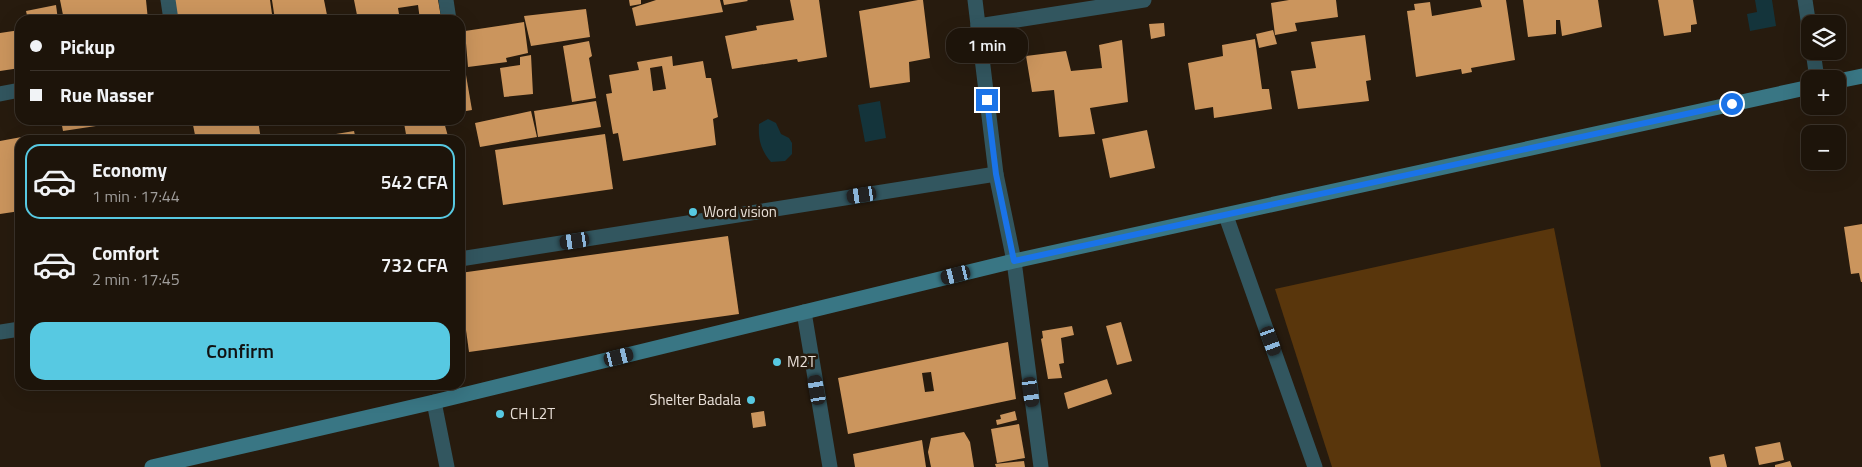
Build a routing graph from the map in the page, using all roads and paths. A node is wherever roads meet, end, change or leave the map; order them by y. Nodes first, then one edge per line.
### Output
1 (168, 0) edge
2 (446, 0) edge
3 (975, 0) edge
4 (1144, 0) edge
5 (1805, 0) edge
6 (170, 15) edge
7 (448, 15) edge
8 (1807, 15) edge
9 (978, 26) junction
10 (1862, 76) edge
11 (1846, 79) edge
12 (1801, 89) edge
13 (15, 91) edge
14 (0, 94) edge
15 (996, 174) junction
16 (1226, 216) junction
17 (465, 258) edge
18 (1014, 261) junction
19 (804, 312) junction
20 (15, 330) edge
21 (0, 332) edge
22 (434, 402) junction
23 (152, 467) edge
24 (447, 467) edge
25 (830, 467) edge
26 (1041, 467) edge
27 (1315, 467) edge

1 - 6 street
2 - 7 street
3 - 9 street
4 - 9 street
5 - 8 street
9 - 15 street
10 - 11 street
12 - 16 street
13 - 14 street
15 - 17 street
15 - 18 street
16 - 18 street
16 - 27 street
18 - 19 street
18 - 26 street
19 - 22 street
19 - 25 street
20 - 21 street
22 - 23 street
22 - 24 street

